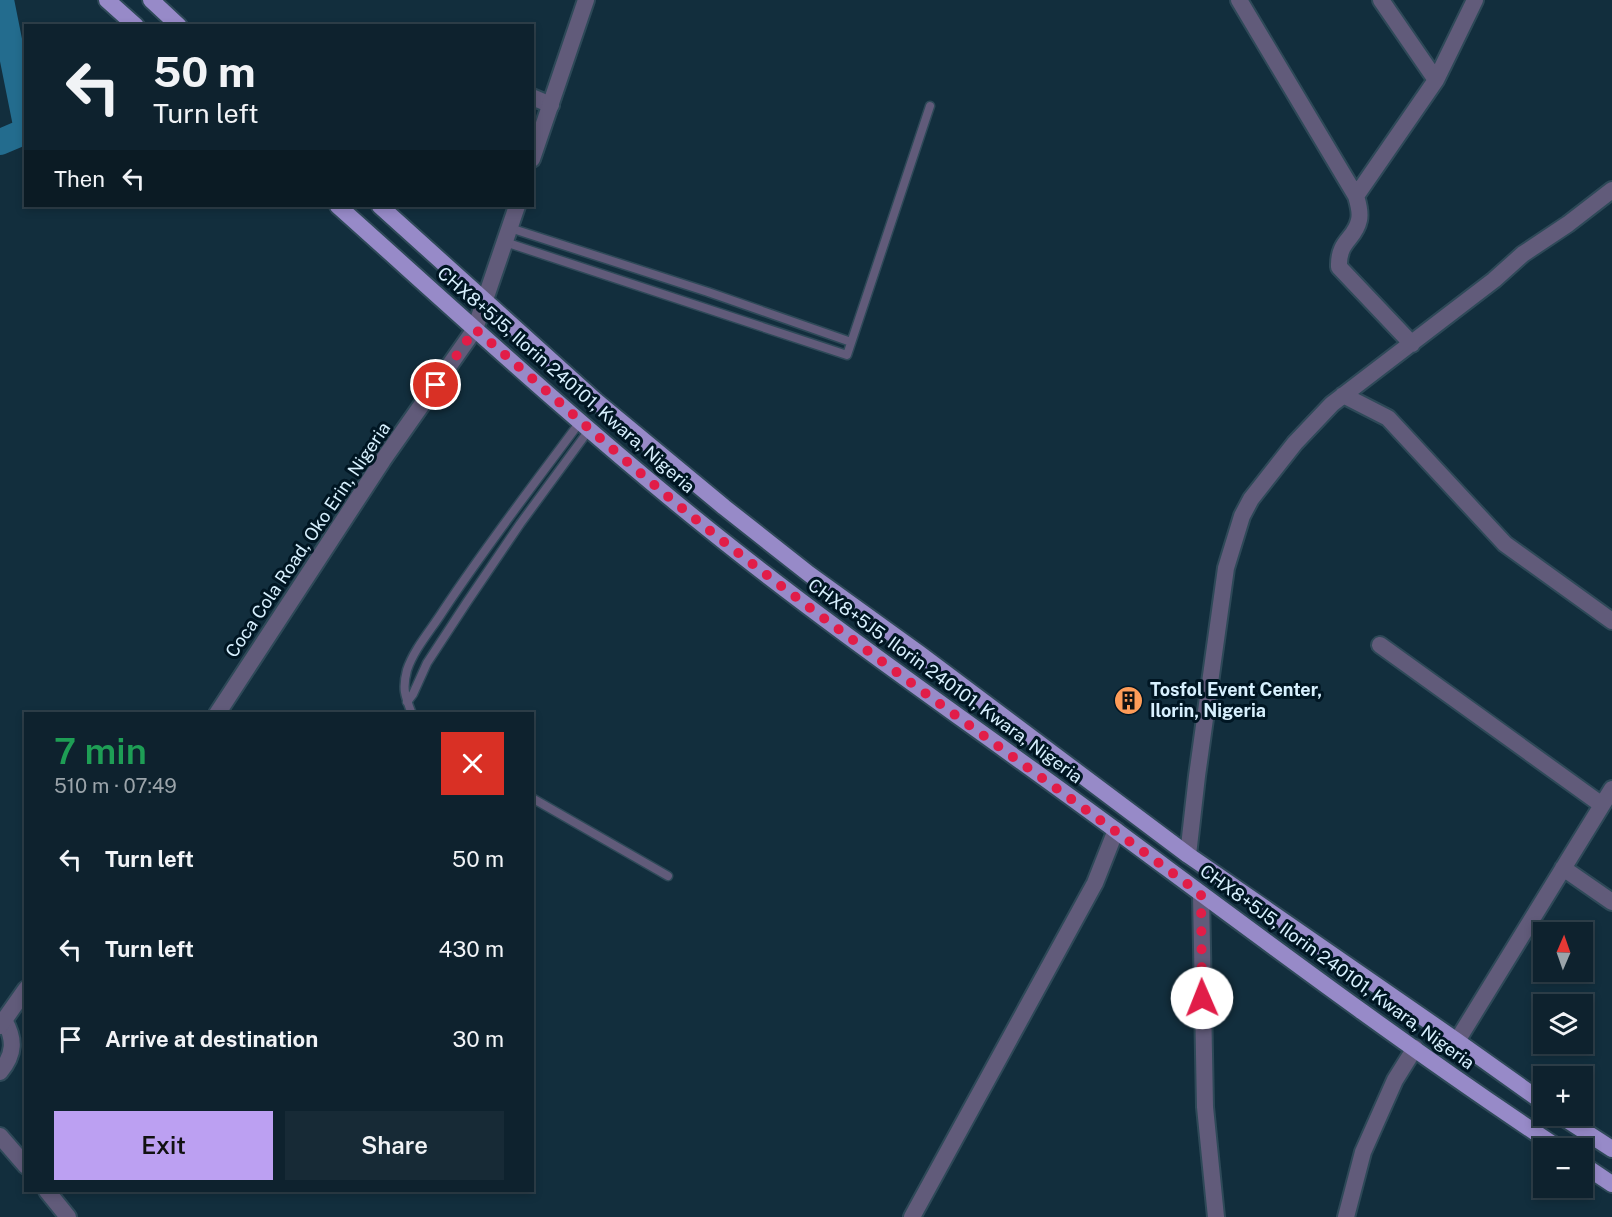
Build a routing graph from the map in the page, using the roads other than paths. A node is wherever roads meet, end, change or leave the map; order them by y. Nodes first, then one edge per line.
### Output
1 (107, 0) edge
2 (151, 0) edge
3 (586, 0) edge
4 (1239, 0) edge
5 (1381, 0) edge
6 (1475, 0) edge
7 (134, 24) edge
8 (177, 24) edge
9 (1436, 80) junction
10 (534, 98) edge
11 (551, 105) junction
12 (930, 106) dead end
13 (534, 153) edge
14 (1612, 190) edge
15 (1356, 196) junction
16 (339, 207) edge
17 (381, 207) edge
18 (517, 207) edge
19 (507, 235) junction
20 (486, 300) junction
21 (475, 329) junction
22 (851, 342) junction
23 (1412, 344) junction
24 (1343, 395) junction
25 (585, 426) junction
26 (1612, 621) edge
27 (1380, 645) dead end
28 (407, 702) junction
29 (218, 712) edge
30 (411, 712) edge
31 (1612, 789) edge
32 (534, 799) edge
33 (1602, 805) junction
34 (1116, 830) junction
35 (1188, 855) junction
36 (1563, 868) junction
37 (668, 876) dead end
38 (1201, 894) junction
39 (1612, 902) edge
40 (24, 992) edge
41 (2, 1023) edge
42 (1457, 1041) junction
43 (1415, 1048) junction
44 (0, 1071) edge
45 (1533, 1095) edge
46 (1576, 1126) edge
47 (0, 1136) edge
48 (1544, 1138) edge
49 (1612, 1149) edge
50 (24, 1164) edge
51 (1593, 1171) edge
52 (1612, 1184) edge
53 (48, 1192) edge
54 (60, 1214) edge
55 (912, 1217) edge
56 (1216, 1217) edge
57 (1346, 1217) edge

1 - 7 main road
2 - 8 main road
3 - 11 street
4 - 15 street
5 - 9 street
6 - 9 street
9 - 15 street
10 - 11 street
11 - 13 street
12 - 22 lane
14 - 23 street
15 - 23 street
16 - 21 main road, CHX8+5J5, Ilorin 240101, Kwara, Nigeria
17 - 20 main road, CHX8+5J5, Ilorin 240101, Kwara, Nigeria
18 - 19 street, Coca Cola Road, Oko Erin, Nigeria
19 - 20 street, Coca Cola Road, Oko Erin, Nigeria
19 - 22 lane
19 - 22 lane
20 - 21 street, Coca Cola Road, Oko Erin, Nigeria
20 - 35 main road, CHX8+5J5, Ilorin 240101, Kwara, Nigeria
21 - 25 main road, CHX8+5J5, Ilorin 240101, Kwara, Nigeria
21 - 29 street, Coca Cola Road, Oko Erin, Nigeria
23 - 24 street
24 - 26 street
24 - 35 street
25 - 28 lane
25 - 28 lane
25 - 34 main road, CHX8+5J5, Ilorin 240101, Kwara, Nigeria
27 - 33 street
28 - 30 lane
31 - 33 street
32 - 37 lane
33 - 36 street
34 - 38 main road, CHX8+5J5, Ilorin 240101, Kwara, Nigeria
34 - 55 street
35 - 42 main road, CHX8+5J5, Ilorin 240101, Kwara, Nigeria
36 - 39 street
36 - 42 street
38 - 43 main road, CHX8+5J5, Ilorin 240101, Kwara, Nigeria
38 - 56 street
40 - 41 street
41 - 44 street
42 - 45 main road, CHX8+5J5, Ilorin 240101, Kwara, Nigeria
43 - 48 main road, CHX8+5J5, Ilorin 240101, Kwara, Nigeria
43 - 57 street
46 - 49 main road
47 - 50 street
51 - 52 main road
53 - 54 street

